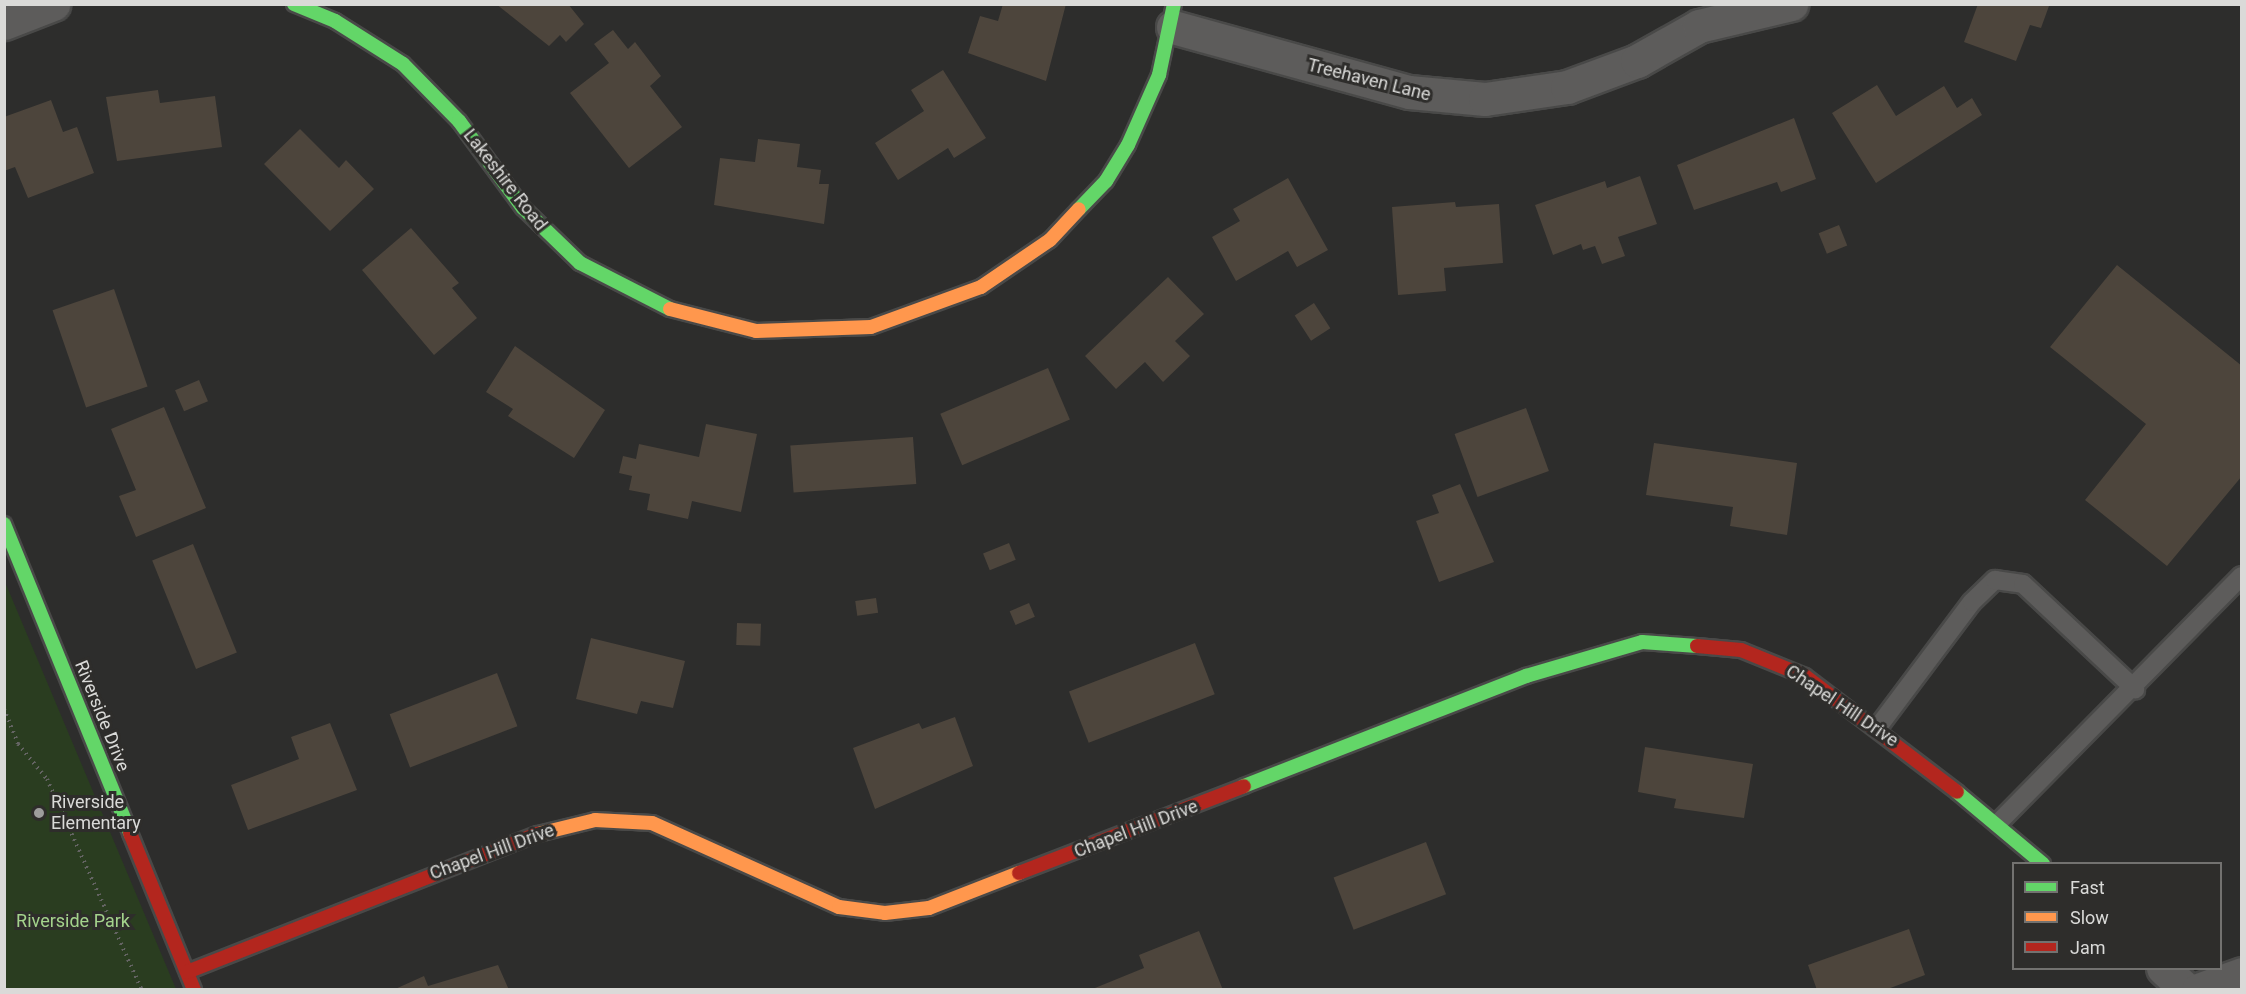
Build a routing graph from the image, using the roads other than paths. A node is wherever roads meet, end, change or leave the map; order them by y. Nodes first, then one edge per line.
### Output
1 (53, 4) edge
2 (294, 4) edge
3 (1791, 4) edge
4 (1704, 15) edge
5 (1173, 16) edge
6 (4, 23) edge
7 (4, 524) edge
8 (2241, 576) edge
9 (2135, 689) junction
10 (1878, 727) junction
11 (1998, 823) junction
12 (2041, 862) edge
13 (2164, 970) edge
14 (187, 972) junction
15 (2241, 974) edge
16 (194, 990) edge
17 (2187, 990) edge
18 (2198, 990) edge

1 - 6 street
2 - 5 street, Lakeshire Road
3 - 4 street, Treehaven Lane
4 - 5 street, Treehaven Lane
7 - 14 street, Riverside Drive
8 - 9 lane
9 - 10 lane
9 - 11 lane
10 - 11 street, Chapel Hill Drive
10 - 14 street, Chapel Hill Drive
11 - 12 street, Chapel Hill Drive
13 - 17 street
14 - 16 street, Riverside Drive
15 - 18 street

